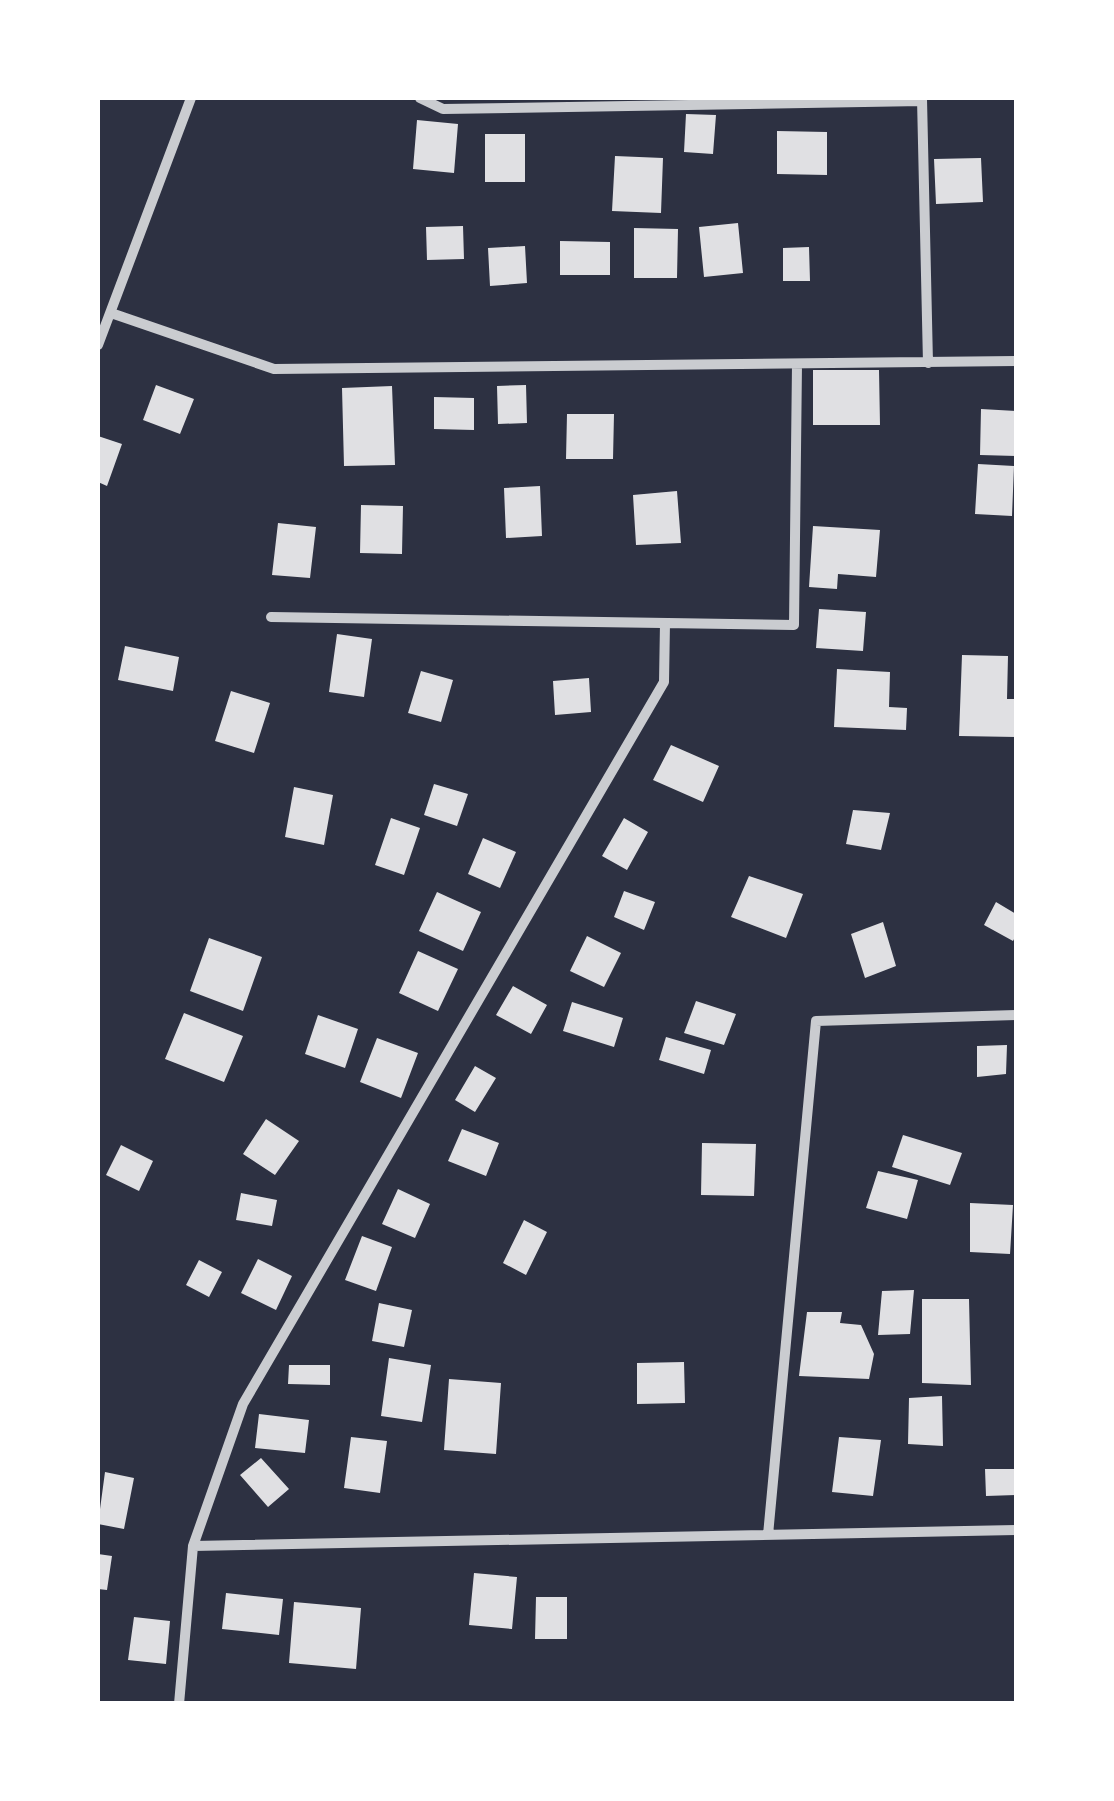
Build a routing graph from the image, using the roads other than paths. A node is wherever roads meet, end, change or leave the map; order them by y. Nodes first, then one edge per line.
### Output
1 (191, 98) edge
2 (420, 98) edge
3 (922, 99) edge
4 (112, 313) junction
5 (98, 345) edge
6 (1016, 361) edge
7 (928, 362) junction
8 (797, 364) junction
9 (271, 617) dead end
10 (664, 623) junction
11 (1016, 1015) edge
12 (1016, 1530) edge
13 (768, 1535) junction
14 (193, 1546) junction
15 (179, 1704) edge

1 - 4 street
2 - 3 street
3 - 7 street
4 - 5 street
4 - 8 street
6 - 7 street
7 - 8 street
8 - 10 street
9 - 10 street
10 - 14 street
11 - 13 street
12 - 13 street
13 - 14 street
14 - 15 street

